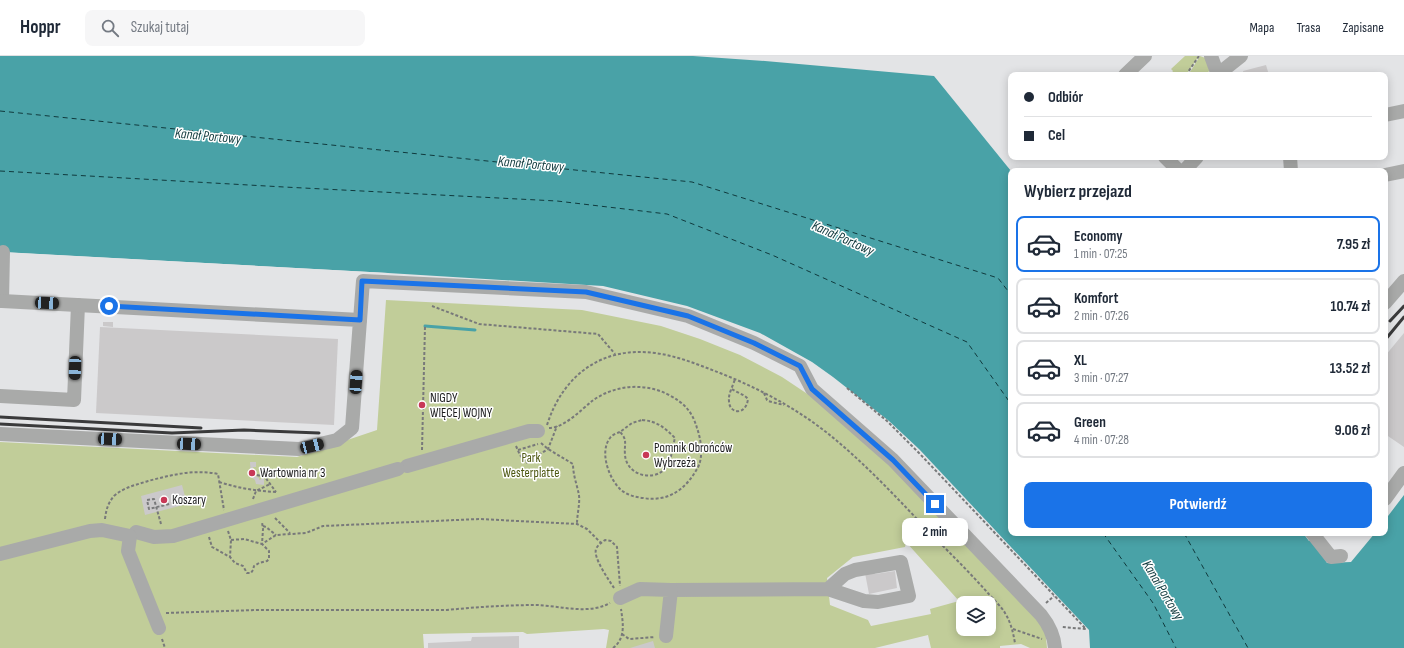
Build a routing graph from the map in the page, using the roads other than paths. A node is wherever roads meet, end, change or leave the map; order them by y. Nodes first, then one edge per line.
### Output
1 (1146, 56) edge
2 (1211, 56) edge
3 (1241, 56) edge
4 (1128, 72) edge
5 (1216, 72) edge
6 (1221, 72) edge
7 (1404, 111) edge
8 (1388, 114) edge
9 (1168, 160) edge
10 (1194, 160) edge
11 (1176, 168) edge
12 (1187, 168) edge
13 (1404, 171) edge
14 (1388, 174) edge
15 (3, 252) dead end
16 (1404, 281) edge
17 (1, 300) edge
18 (1388, 300) edge
19 (78, 305) junction
20 (360, 320) junction
21 (0, 396) edge
22 (0, 434) edge
23 (544, 435) road end
24 (1404, 473) edge
25 (1388, 495) edge
26 (136, 532) dead end
27 (1314, 536) edge
28 (0, 554) edge
29 (1341, 556) dead end
30 (828, 589) junction
31 (671, 590) junction
32 (620, 598) road end
33 (160, 628) dead end
34 (666, 636) road end
35 (1055, 648) edge

1 - 4 street
2 - 5 street
3 - 6 street
7 - 8 street
9 - 11 street
10 - 12 street
13 - 14 street
15 - 17 street
16 - 18 street
17 - 19 street
19 - 20 street
19 - 21 street
20 - 22 street
20 - 35 street
23 - 26 street
24 - 25 street
27 - 29 street
28 - 33 street
30 - 30 street
30 - 31 street
31 - 32 street
31 - 34 street

